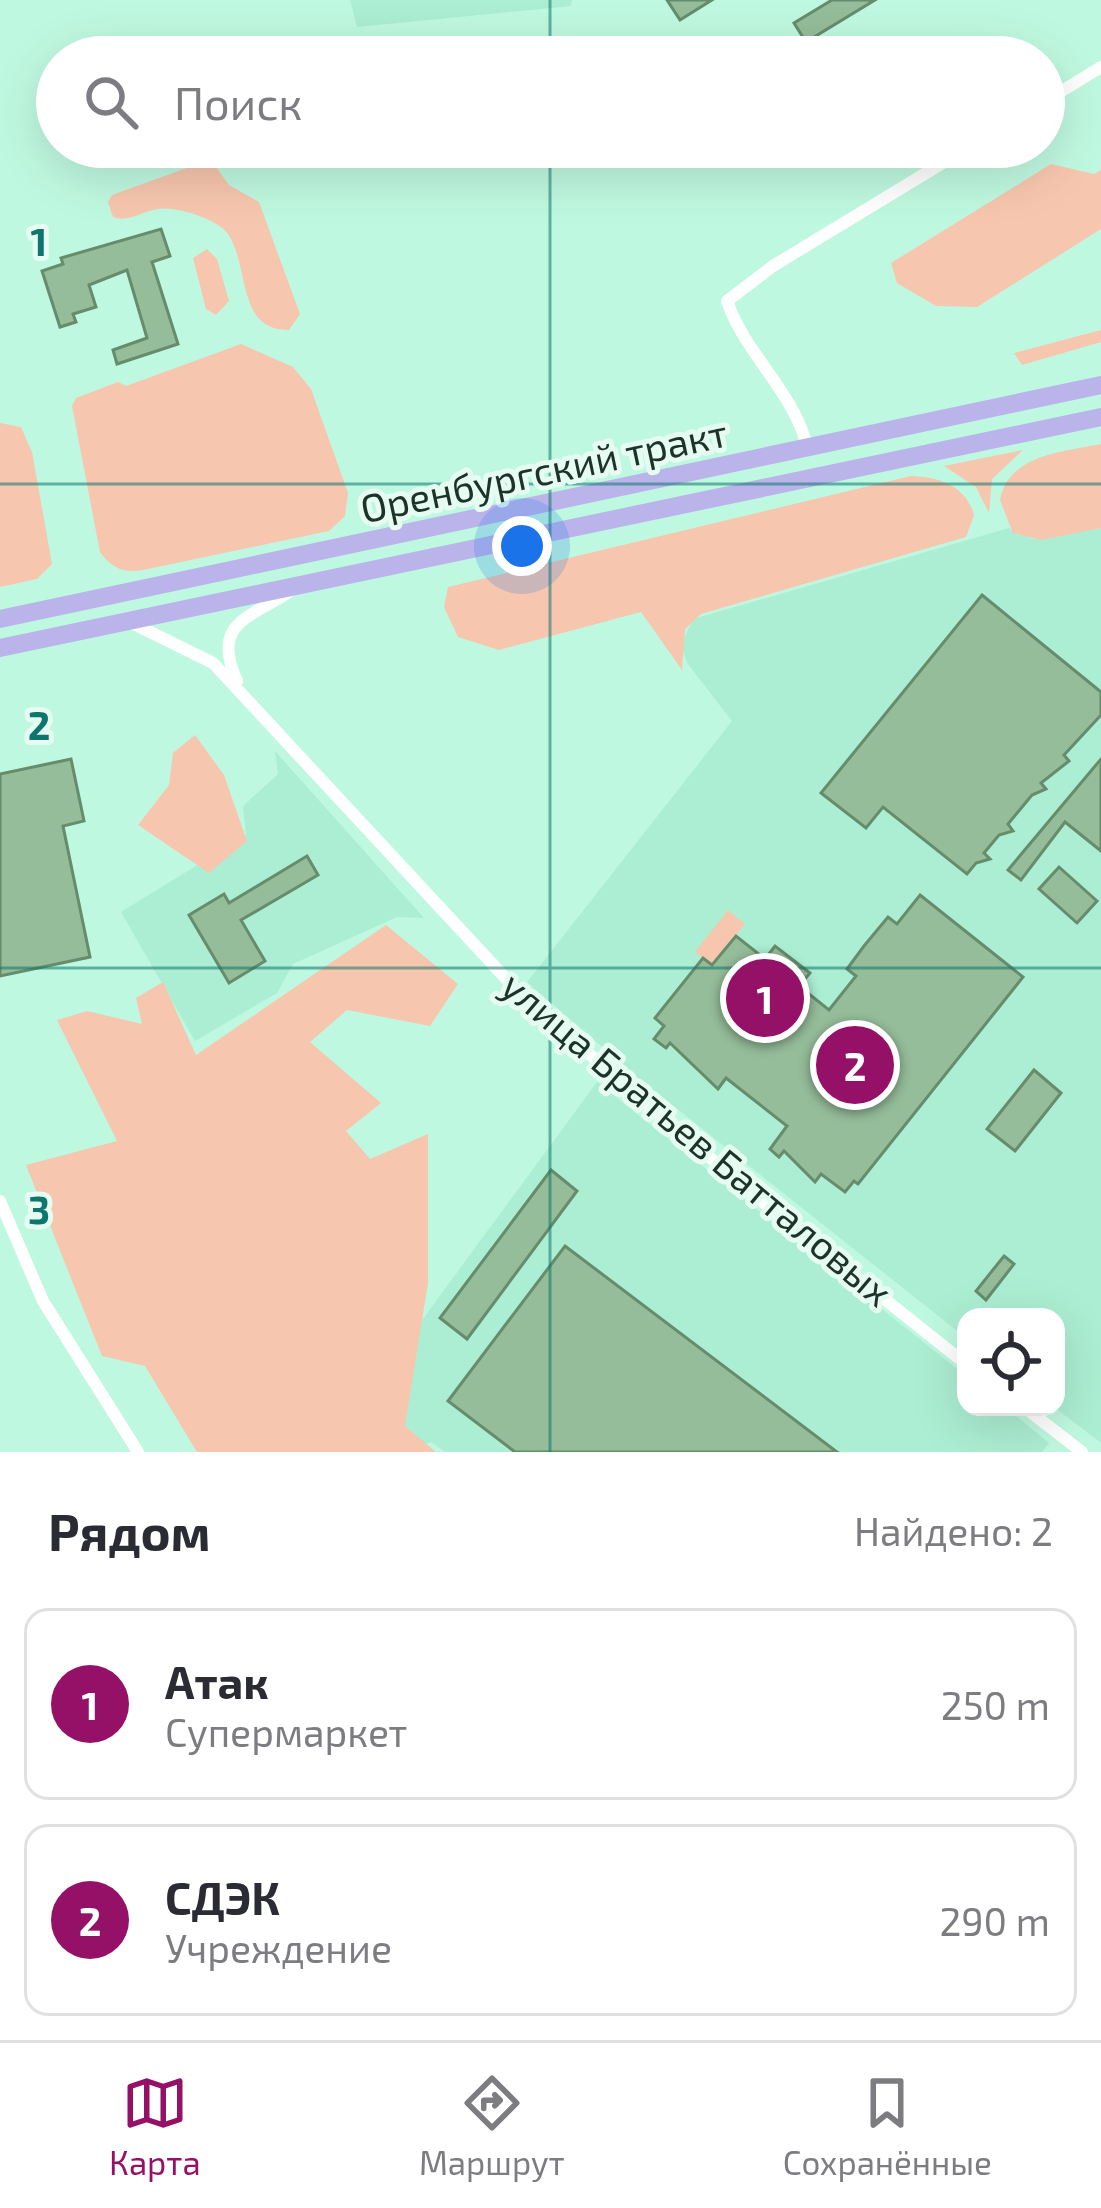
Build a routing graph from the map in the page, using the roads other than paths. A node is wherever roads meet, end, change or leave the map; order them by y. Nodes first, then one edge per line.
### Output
1 (1101, 68) edge
2 (1065, 89) edge
3 (934, 168) edge
4 (1101, 385) edge
5 (1101, 417) edge
6 (808, 450) junction
7 (302, 584) junction
8 (0, 619) edge
9 (125, 620) junction
10 (0, 648) edge
11 (243, 693) junction
12 (0, 1202) edge
13 (957, 1357) edge
14 (1036, 1416) edge
15 (138, 1452) edge
16 (1082, 1452) edge

1 - 2 street
3 - 6 street
4 - 6 main road, Оренбургский тракт
5 - 7 main road, Оренбургский тракт
6 - 8 main road, Оренбургский тракт
7 - 9 main road, Оренбургский тракт
7 - 11 street, улица Братьев Батталовых
9 - 10 main road, Оренбургский тракт
9 - 11 street, улица Братьев Батталовых
11 - 13 street, улица Братьев Батталовых
12 - 15 street
14 - 16 street

